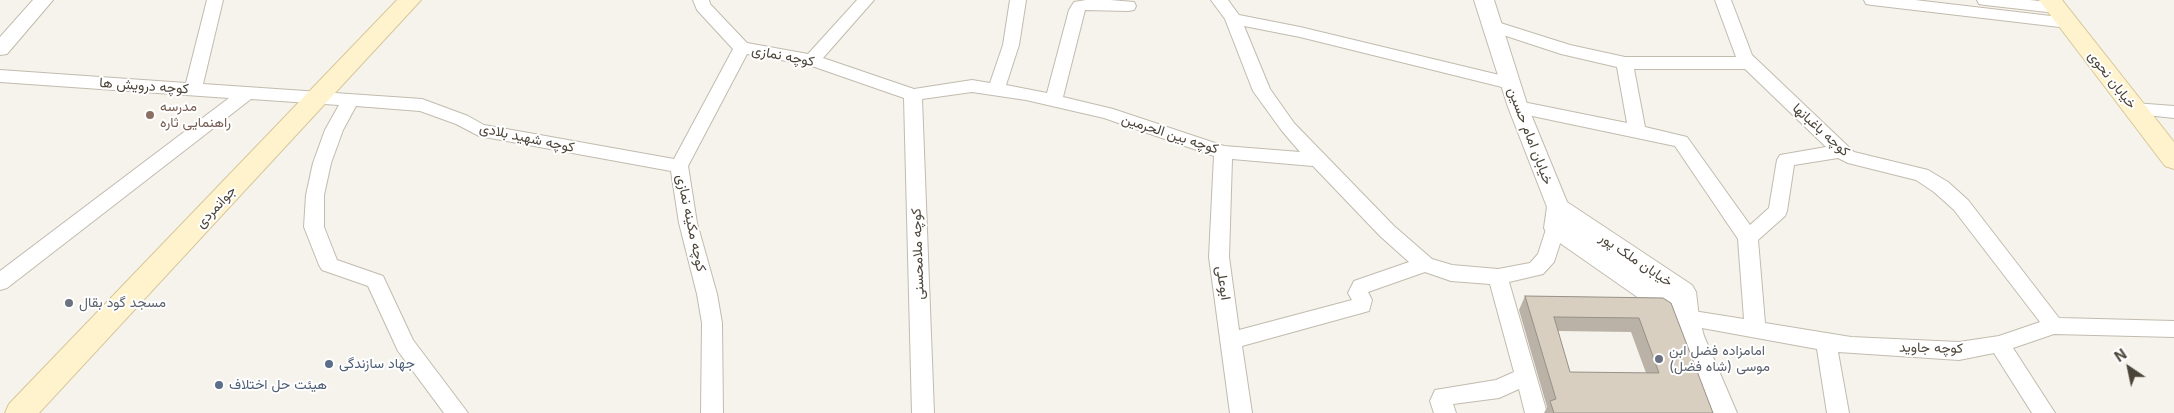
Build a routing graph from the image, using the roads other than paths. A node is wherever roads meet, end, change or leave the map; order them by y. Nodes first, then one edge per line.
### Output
1 (43, 0) edge
2 (215, 0) edge
3 (410, 0) edge
4 (701, 0) edge
5 (866, 0) edge
6 (1018, 0) edge
7 (1219, 0) edge
8 (1484, 0) edge
9 (1723, 0) edge
10 (1872, 0) edge
11 (1984, 0) edge
12 (1128, 6) dead end
13 (2058, 10) edge
14 (1233, 19) junction
15 (1491, 25) junction
16 (742, 48) junction
17 (0, 49) edge
18 (812, 60) junction
19 (1625, 63) junction
20 (1750, 64) junction
21 (0, 76) edge
22 (1510, 83) junction
23 (193, 89) junction
24 (996, 90) junction
25 (247, 93) junction
26 (913, 95) junction
27 (319, 97) junction
28 (351, 99) junction
29 (1054, 100) junction
30 (1518, 107) junction
31 (2134, 109) junction
32 (2174, 112) edge
33 (1637, 132) junction
34 (1842, 151) junction
35 (1223, 152) junction
36 (1318, 160) junction
37 (2174, 160) edge
38 (679, 166) junction
39 (1556, 218) junction
40 (1748, 238) junction
41 (1425, 264) junction
42 (1498, 276) junction
43 (0, 282) edge
44 (1687, 318) junction
45 (2054, 326) junction
46 (1755, 330) junction
47 (2174, 330) edge
48 (1232, 340) junction
49 (1826, 342) junction
50 (2000, 344) junction
51 (1526, 376) junction
52 (20, 413) edge
53 (456, 413) edge
54 (712, 413) edge
55 (923, 413) edge
56 (1241, 413) edge
57 (1445, 413) edge
58 (1536, 413) edge
59 (1724, 413) edge
60 (1838, 413) edge
61 (2044, 413) edge

1 - 17 street
2 - 23 street
3 - 27 main road, جوانمردی
4 - 16 street, کوچه نمازی
5 - 18 street
6 - 24 street
7 - 14 street
8 - 15 street, خیابان امام حسین
9 - 20 street, کوچه باغبانها
10 - 13 street
11 - 13 street
12 - 29 street
13 - 31 main road, خیابان نحوی
14 - 22 street
14 - 36 street
15 - 19 street
15 - 22 street, خیابان امام حسین
16 - 18 street, کوچه نمازی
16 - 38 street, کوچه مکینه نمازی
18 - 26 street, کوچه نمازی
19 - 20 street
19 - 33 street
20 - 34 street, کوچه باغبانها
21 - 23 street, کوچه درویش ها
22 - 30 street, خیابان امام حسین
23 - 25 street, کوچه درویش ها
24 - 26 street, کوچه بین الحرمین
24 - 29 street, کوچه بین الحرمین
25 - 27 street, کوچه درویش ها
25 - 43 street
26 - 55 street, کوچه ملامحسنی
27 - 28 street, کوچه شهید بلادی
27 - 52 main road, جوانمردی
28 - 38 street, کوچه شهید بلادی
28 - 53 street
29 - 35 street, کوچه بین الحرمین
30 - 33 street
30 - 39 street, خیابان امام حسین
31 - 32 street
31 - 37 main road, خیابان نحوی
33 - 40 street
34 - 40 street
34 - 45 street, کوچه باغبانها
35 - 36 street, کوچه بین الحرمین
35 - 48 street, ابوعلی
36 - 41 street
38 - 54 street, کوچه مکینه نمازی
39 - 42 street
39 - 44 street, خیابان ملک پور
40 - 46 street
41 - 42 street
41 - 48 street
42 - 51 street
44 - 46 street, کوچه جاوید
44 - 59 street
45 - 47 street, کوچه جاوید
45 - 50 street, کوچه جاوید
46 - 49 street, کوچه جاوید
48 - 56 street, ابوعلی
49 - 50 street, کوچه جاوید
49 - 60 street
50 - 61 street
51 - 57 street
51 - 58 street

